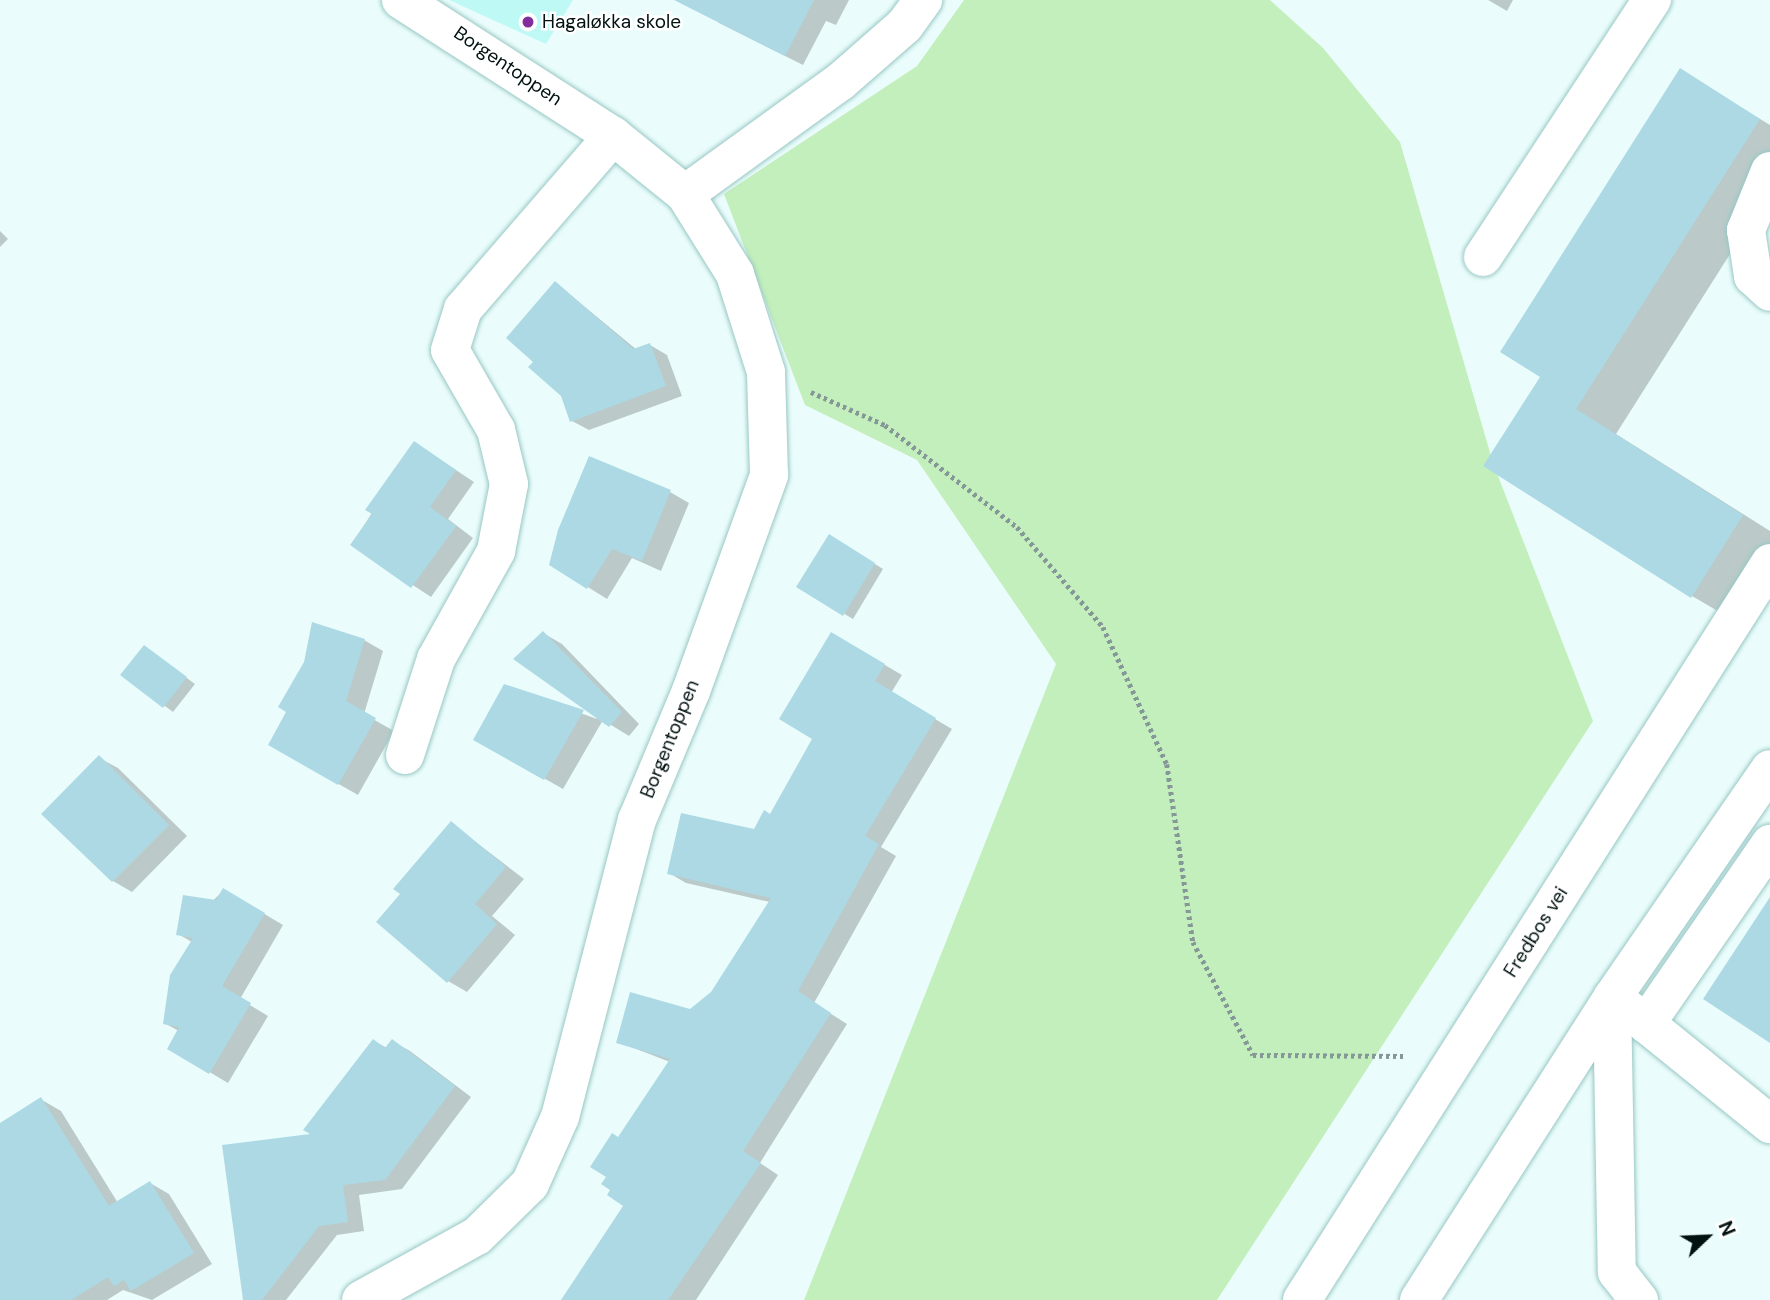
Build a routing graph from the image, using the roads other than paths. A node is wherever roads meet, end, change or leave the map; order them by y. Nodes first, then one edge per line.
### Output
1 (401, 0) edge
2 (923, 0) edge
3 (1652, 0) edge
4 (613, 136) junction
5 (1770, 170) edge
6 (685, 194) junction
7 (1483, 257) dead end
8 (1770, 292) edge
9 (1770, 563) edge
10 (405, 755) dead end
11 (1770, 769) edge
12 (1770, 844) edge
13 (1612, 998) junction
14 (1646, 1024) junction
15 (1764, 1115) edge
16 (1619, 1291) edge
17 (361, 1300) edge
18 (1302, 1300) edge
19 (1419, 1300) edge

1 - 4 street, Borgentoppen
2 - 6 street
3 - 7 street
4 - 6 street, Borgentoppen
4 - 10 street
5 - 8 street
6 - 17 street, Borgentoppen
9 - 18 street, Fredbos vei
11 - 13 street
12 - 14 street
13 - 14 street
13 - 16 street
13 - 19 street
14 - 15 street

